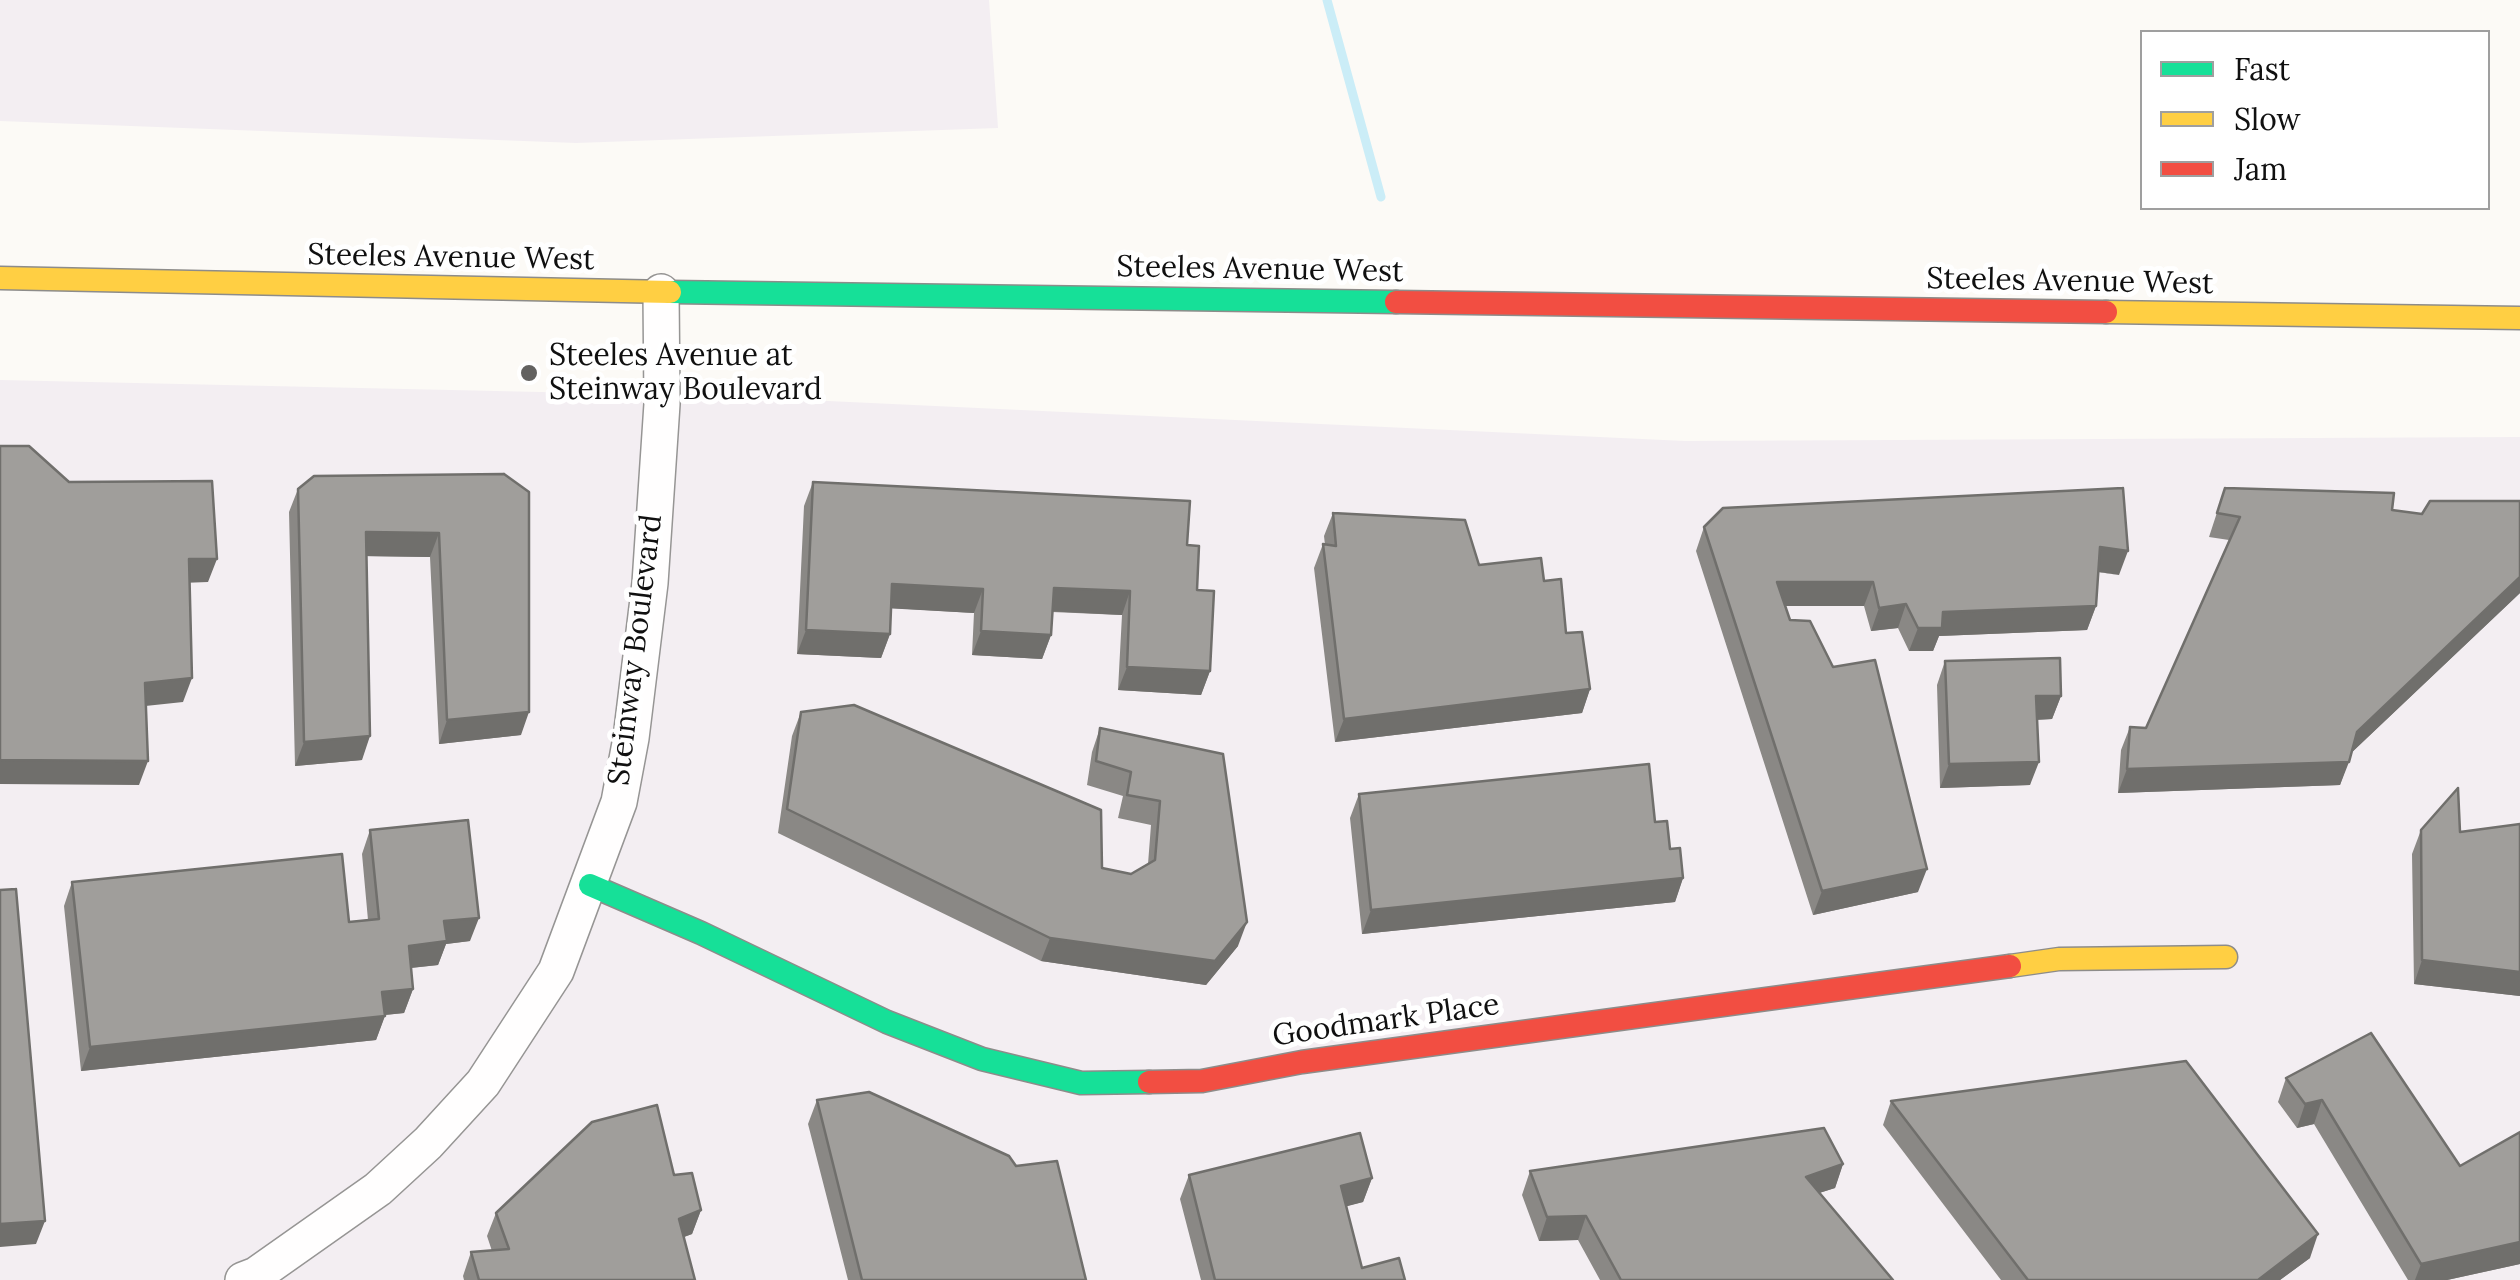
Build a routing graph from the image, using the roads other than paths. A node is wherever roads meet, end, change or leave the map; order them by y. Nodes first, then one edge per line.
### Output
1 (0, 278) edge
2 (662, 292) junction
3 (2520, 318) edge
4 (590, 885) junction
5 (2226, 957) dead end
6 (242, 1280) edge

1 - 2 main road, Steeles Avenue West
2 - 3 main road, Steeles Avenue West
2 - 4 street, Steinway Boulevard
4 - 5 main road, Goodmark Place
4 - 6 street, Steinway Boulevard

